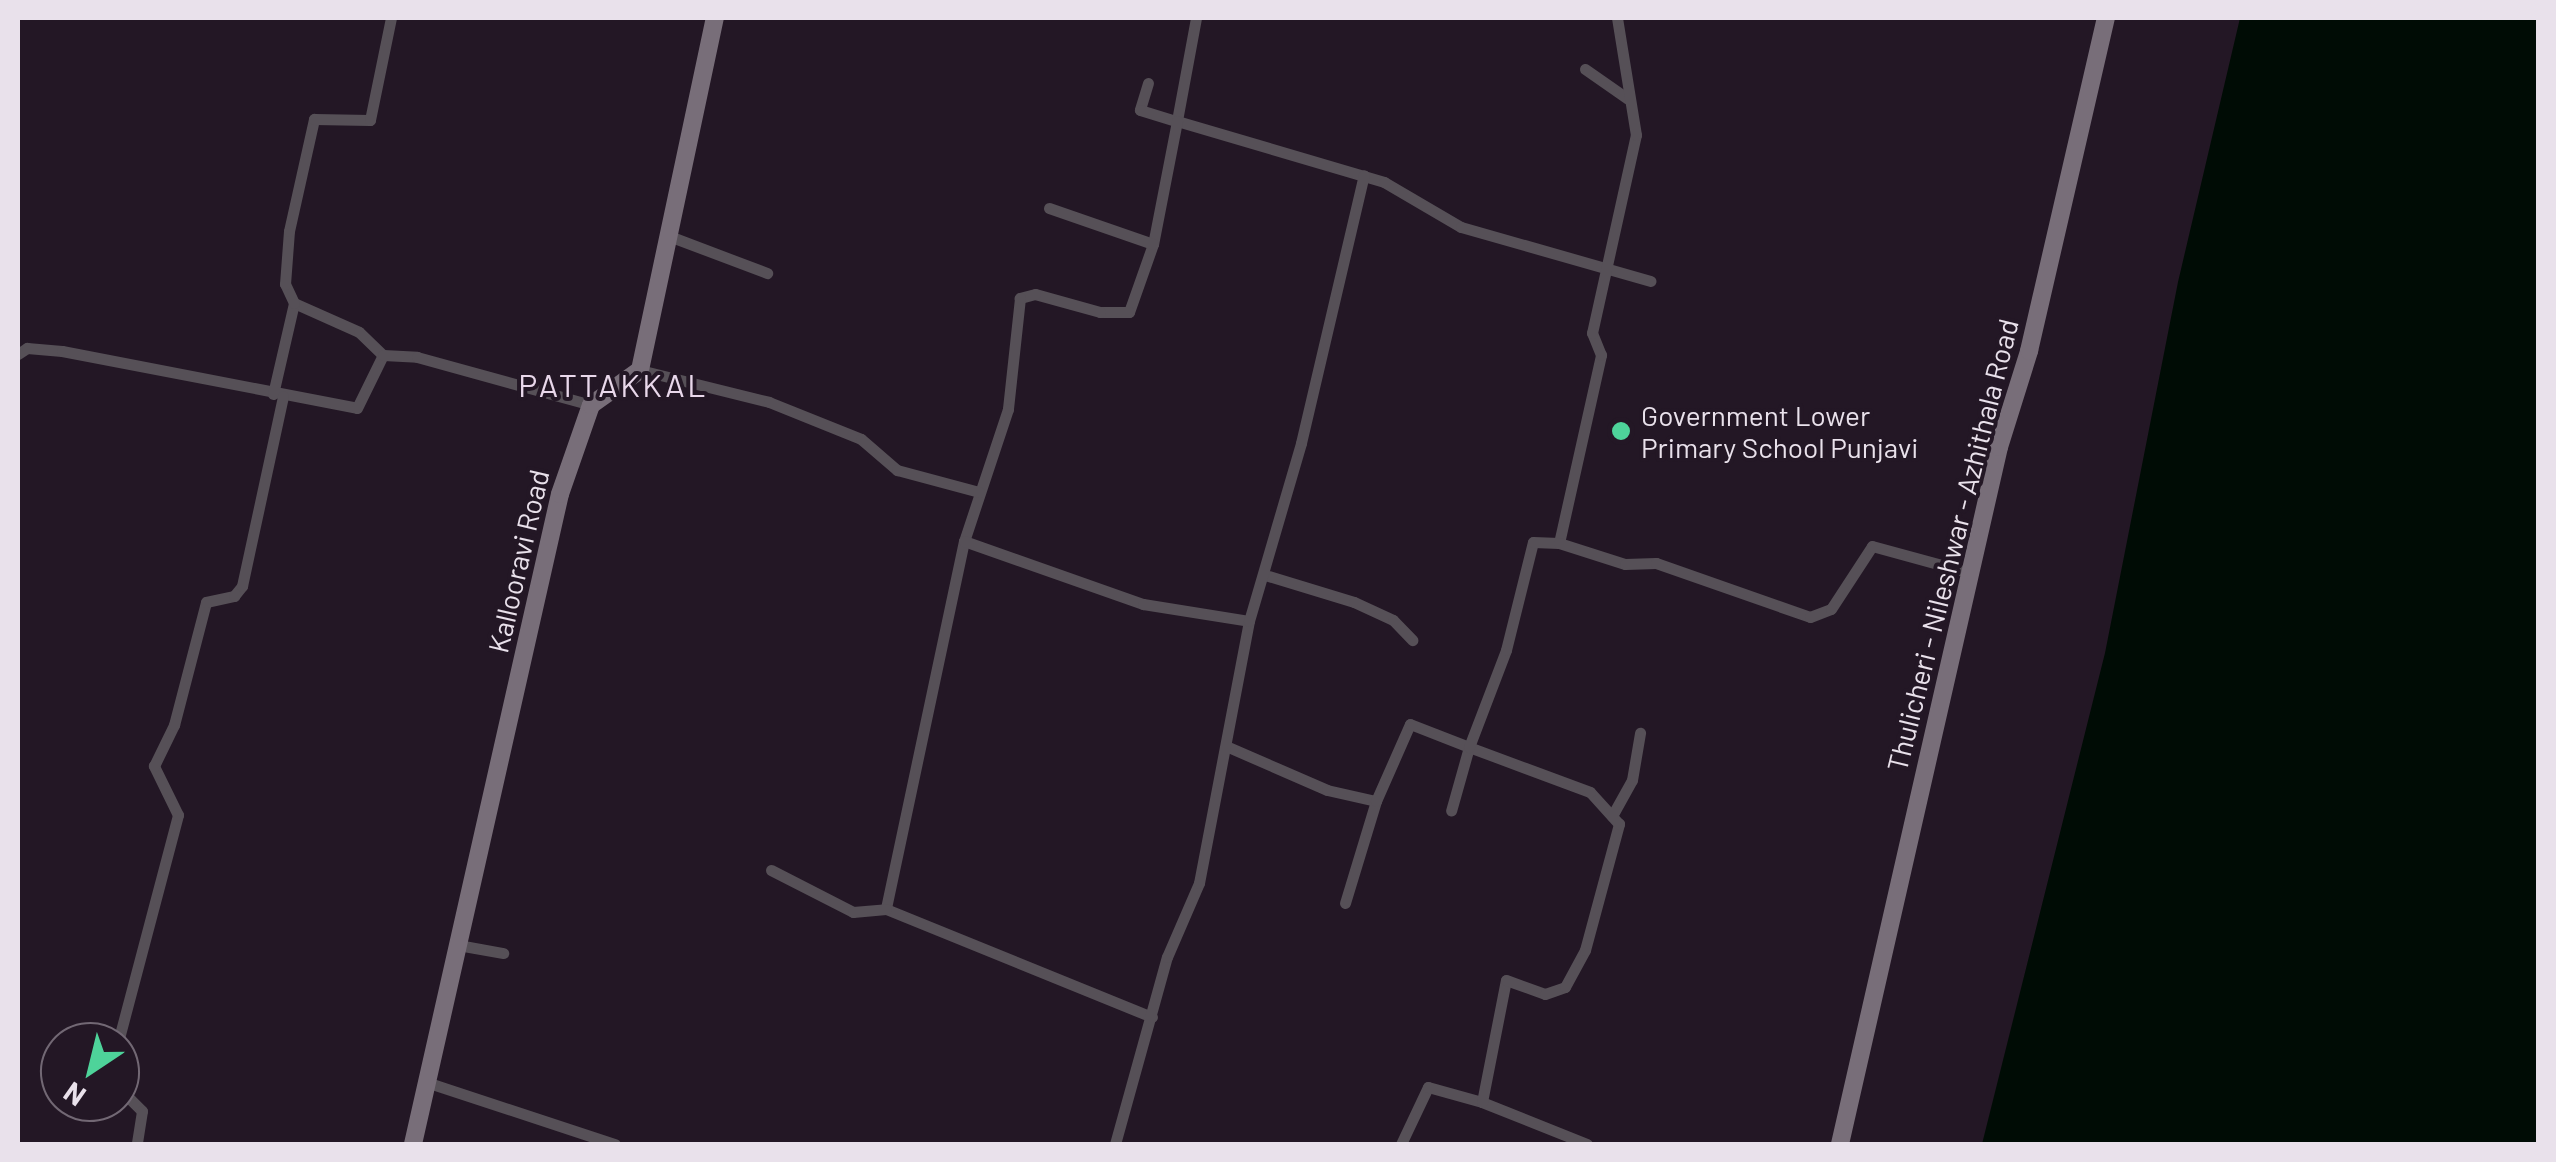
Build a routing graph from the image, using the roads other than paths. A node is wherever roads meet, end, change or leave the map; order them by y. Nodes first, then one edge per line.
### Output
1 (391, 18) edge
2 (716, 18) edge
3 (1196, 18) edge
4 (1617, 18) edge
5 (2106, 18) edge
6 (1585, 70) dead end
7 (1148, 83) dead end
8 (1628, 100) junction
9 (1177, 121) junction
10 (1364, 175) junction
11 (1049, 208) dead end
12 (669, 236) junction
13 (1153, 244) junction
14 (1608, 268) junction
15 (767, 273) dead end
16 (1650, 282) dead end
17 (294, 302) junction
18 (18, 354) edge
19 (382, 355) junction
20 (640, 370) junction
21 (278, 395) junction
22 (591, 405) junction
23 (980, 492) junction
24 (964, 542) junction
25 (1559, 543) junction
26 (1971, 573) junction
27 (1265, 575) junction
28 (1249, 621) junction
29 (1412, 640) dead end
30 (1640, 733) dead end
31 (1226, 746) junction
32 (1470, 747) junction
33 (1376, 800) junction
34 (1450, 812) dead end
35 (1612, 816) junction
36 (771, 870) dead end
37 (1344, 904) dead end
38 (886, 909) junction
39 (458, 945) junction
40 (503, 954) dead end
41 (1152, 1017) junction
42 (123, 1022) edge
43 (426, 1082) junction
44 (1482, 1102) junction
45 (140, 1109) edge
46 (138, 1144) edge
47 (413, 1144) edge
48 (616, 1144) edge
49 (1115, 1144) edge
50 (1402, 1144) edge
51 (1587, 1144) edge
52 (1840, 1144) edge

1 - 17 street
2 - 12 main road
3 - 9 street
4 - 8 street
5 - 26 main road, Thulicheri - Nileshwar - Azhithala Road
6 - 8 street
7 - 9 street
8 - 14 street
9 - 10 street
9 - 13 street
10 - 14 street
10 - 27 street
11 - 13 street
12 - 15 street
12 - 20 main road
13 - 23 street
14 - 16 street
14 - 25 street
17 - 19 street
17 - 21 street
18 - 21 street
19 - 21 street
19 - 22 street
20 - 22 main road
20 - 23 street
21 - 42 street
22 - 39 main road, Kallooravi Road
23 - 24 street
24 - 28 street
24 - 38 street
25 - 26 street
25 - 32 street
26 - 52 main road, Thulicheri - Nileshwar - Azhithala Road
27 - 28 street
27 - 29 street
28 - 31 street
30 - 35 street
31 - 33 street
31 - 41 street
32 - 33 street
32 - 34 street
32 - 35 street
33 - 37 street
35 - 44 street
36 - 38 street
38 - 41 street
39 - 40 street
39 - 43 main road, Kallooravi Road
41 - 49 street
43 - 47 main road, Kallooravi Road
43 - 48 street
44 - 50 street
44 - 51 street
45 - 46 street

